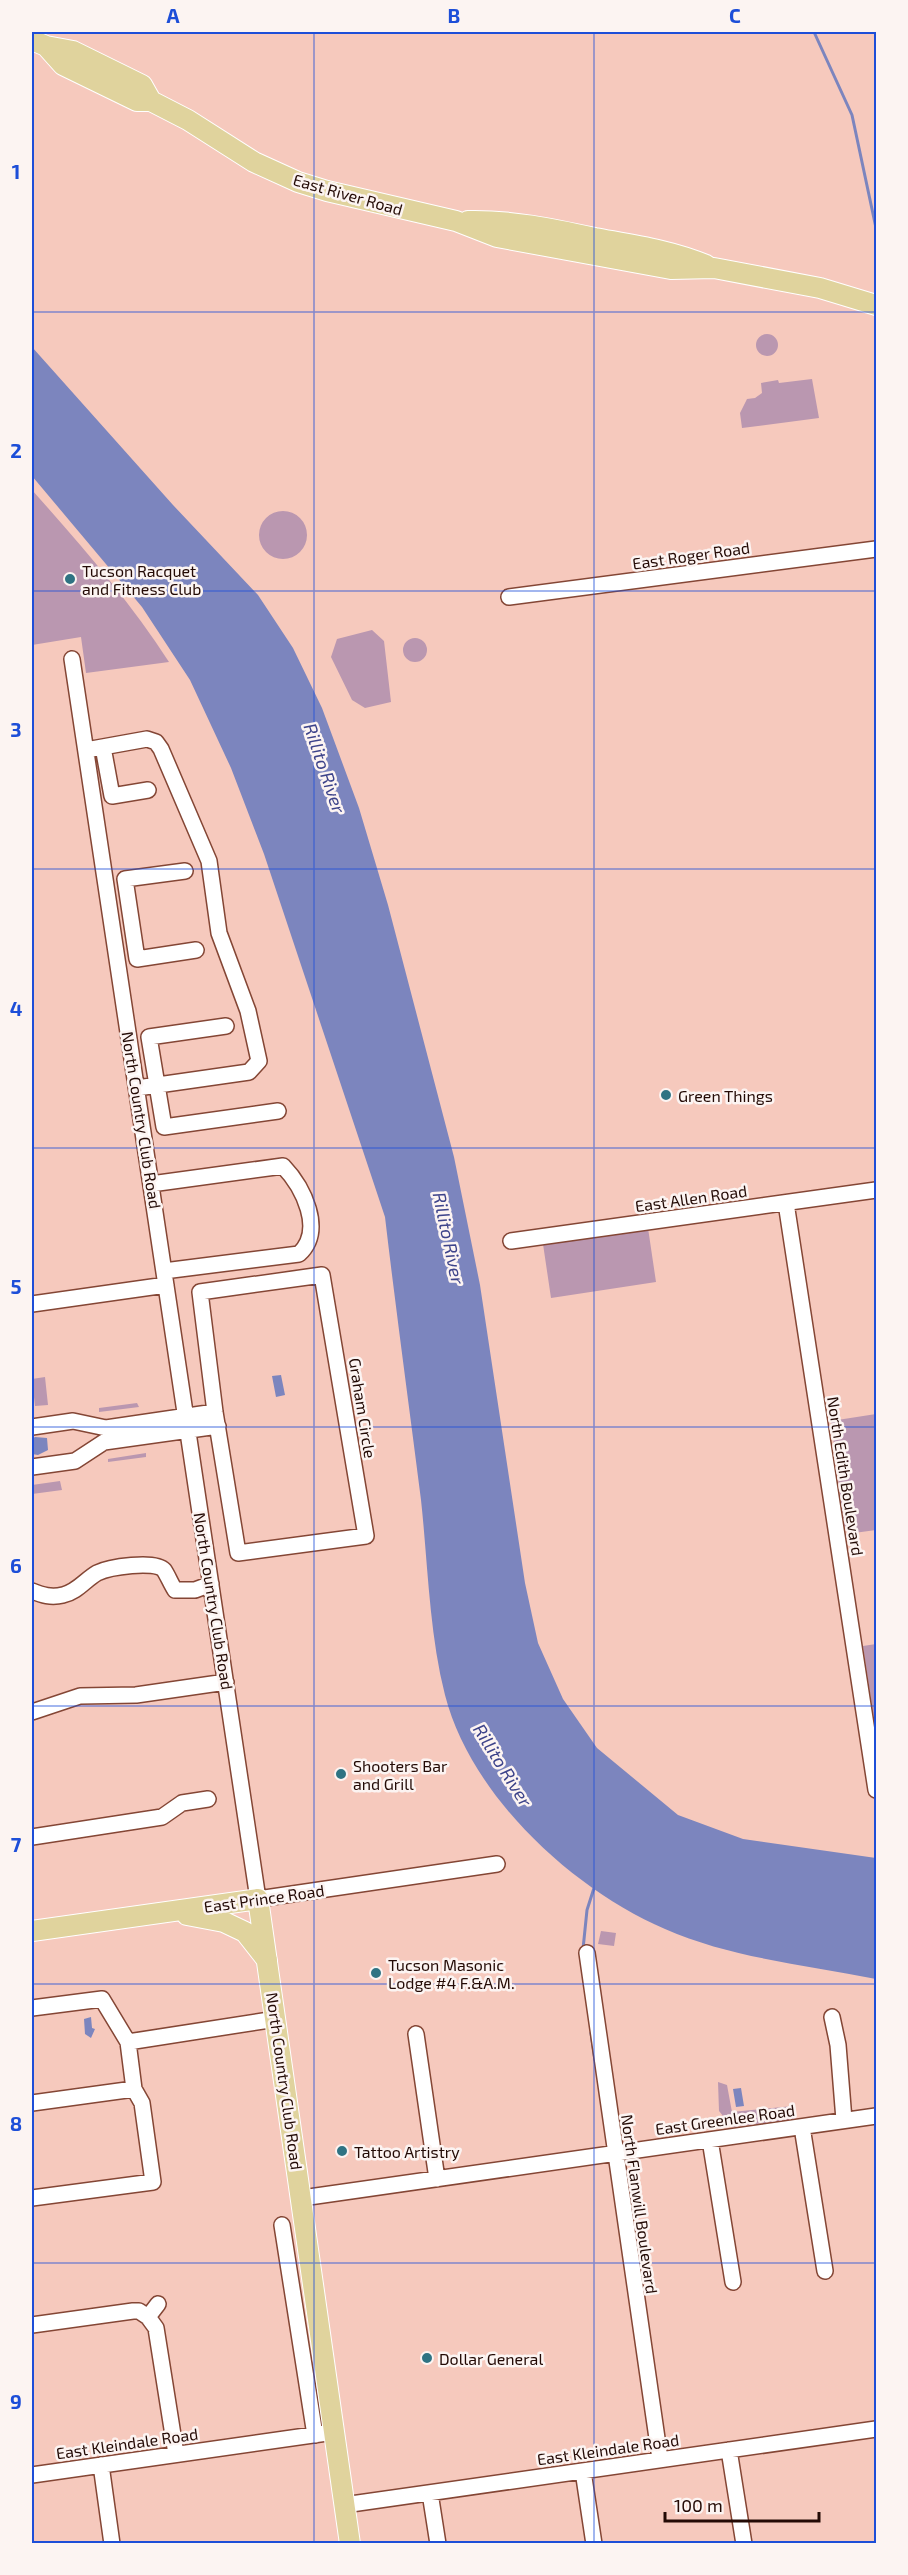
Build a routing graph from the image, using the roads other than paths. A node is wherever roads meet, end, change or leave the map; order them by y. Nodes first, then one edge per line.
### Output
1 (39, 43) edge
2 (876, 305) edge
3 (876, 549) edge
4 (509, 597) dead end
5 (72, 658) dead end
6 (103, 747) junction
7 (86, 750) junction
8 (148, 790) dead end
9 (185, 871) dead end
10 (130, 916) junction
11 (111, 917) junction
12 (196, 950) dead end
13 (226, 1026) dead end
14 (157, 1085) junction
15 (137, 1088) junction
16 (278, 1111) dead end
17 (151, 1184) junction
18 (876, 1190) edge
19 (786, 1203) junction
20 (511, 1241) dead end
21 (165, 1278) junction
22 (32, 1304) edge
23 (217, 1419) junction
24 (187, 1423) junction
25 (32, 1426) edge
26 (32, 1467) edge
27 (211, 1584) junction
28 (32, 1591) edge
29 (226, 1682) junction
30 (32, 1712) edge
31 (876, 1790) edge
32 (208, 1799) dead end
33 (32, 1837) edge
34 (497, 1864) dead end
35 (258, 1899) junction
36 (170, 1912) junction
37 (32, 1931) edge
38 (587, 1953) dead end
39 (267, 1960) junction
40 (32, 2008) edge
41 (832, 2017) dead end
42 (276, 2019) junction
43 (416, 2034) dead end
44 (128, 2042) junction
45 (134, 2089) junction
46 (32, 2103) edge
47 (876, 2116) edge
48 (844, 2120) junction
49 (802, 2127) junction
50 (710, 2140) junction
51 (614, 2153) junction
52 (437, 2179) junction
53 (32, 2198) edge
54 (302, 2198) junction
55 (282, 2225) dead end
56 (825, 2271) dead end
57 (733, 2282) dead end
58 (158, 2304) dead end
59 (148, 2317) junction
60 (32, 2325) edge
61 (876, 2429) edge
62 (324, 2433) junction
63 (729, 2450) junction
64 (176, 2454) junction
65 (660, 2459) junction
66 (100, 2465) junction
67 (583, 2470) junction
68 (32, 2475) edge
69 (430, 2493) junction
70 (344, 2505) junction
71 (112, 2544) edge
72 (350, 2544) edge
73 (438, 2544) edge
74 (594, 2544) edge
75 (744, 2544) edge

1 - 2 main road, East River Road
3 - 4 street, East Roger Road
5 - 7 street, North Country Club Road
6 - 7 street
6 - 8 street
6 - 14 street
7 - 11 street, North Country Club Road
9 - 10 street
10 - 11 street
10 - 12 street
11 - 15 street, North Country Club Road
13 - 14 street
14 - 15 street
14 - 16 street
15 - 17 street, North Country Club Road
17 - 21 street, North Country Club Road
17 - 21 street
18 - 19 street, East Allen Road
19 - 20 street, East Allen Road
19 - 31 street, North Edith Boulevard
21 - 22 street
21 - 24 street, North Country Club Road
23 - 23 street, Graham Circle
23 - 24 street
24 - 25 street
24 - 26 street
24 - 27 street, North Country Club Road
27 - 28 street
27 - 29 street, North Country Club Road
29 - 30 street
29 - 35 street, North Country Club Road
32 - 33 street
34 - 35 street, East Prince Road
35 - 36 main road, East Prince Road
35 - 39 main road, North Country Club Road
36 - 37 main road, East Prince Road
36 - 39 main road
38 - 51 street, North Flanwill Boulevard
39 - 42 main road, North Country Club Road
40 - 44 street
41 - 48 street
42 - 44 street
42 - 54 main road, North Country Club Road
43 - 52 street
44 - 45 street
45 - 46 street
45 - 53 street
47 - 48 street, East Greenlee Road
48 - 49 street, East Greenlee Road
49 - 50 street, East Greenlee Road
49 - 56 street
50 - 51 street, East Greenlee Road
50 - 57 street
51 - 52 street, East Greenlee Road
51 - 65 street, North Flanwill Boulevard
52 - 54 street, East Greenlee Road
54 - 62 main road, North Country Club Road
55 - 62 street, North Country Club Road
58 - 59 street
59 - 60 street
59 - 64 street
61 - 63 street, East Kleindale Road
62 - 64 street, East Kleindale Road
62 - 70 main road, North Country Club Road
63 - 65 street, East Kleindale Road
63 - 75 street
64 - 66 street, East Kleindale Road
65 - 67 street, East Kleindale Road
66 - 68 street, East Kleindale Road
66 - 71 street
67 - 69 street, East Kleindale Road
67 - 74 street
69 - 70 street, East Kleindale Road
69 - 73 street
70 - 72 main road, North Country Club Road

